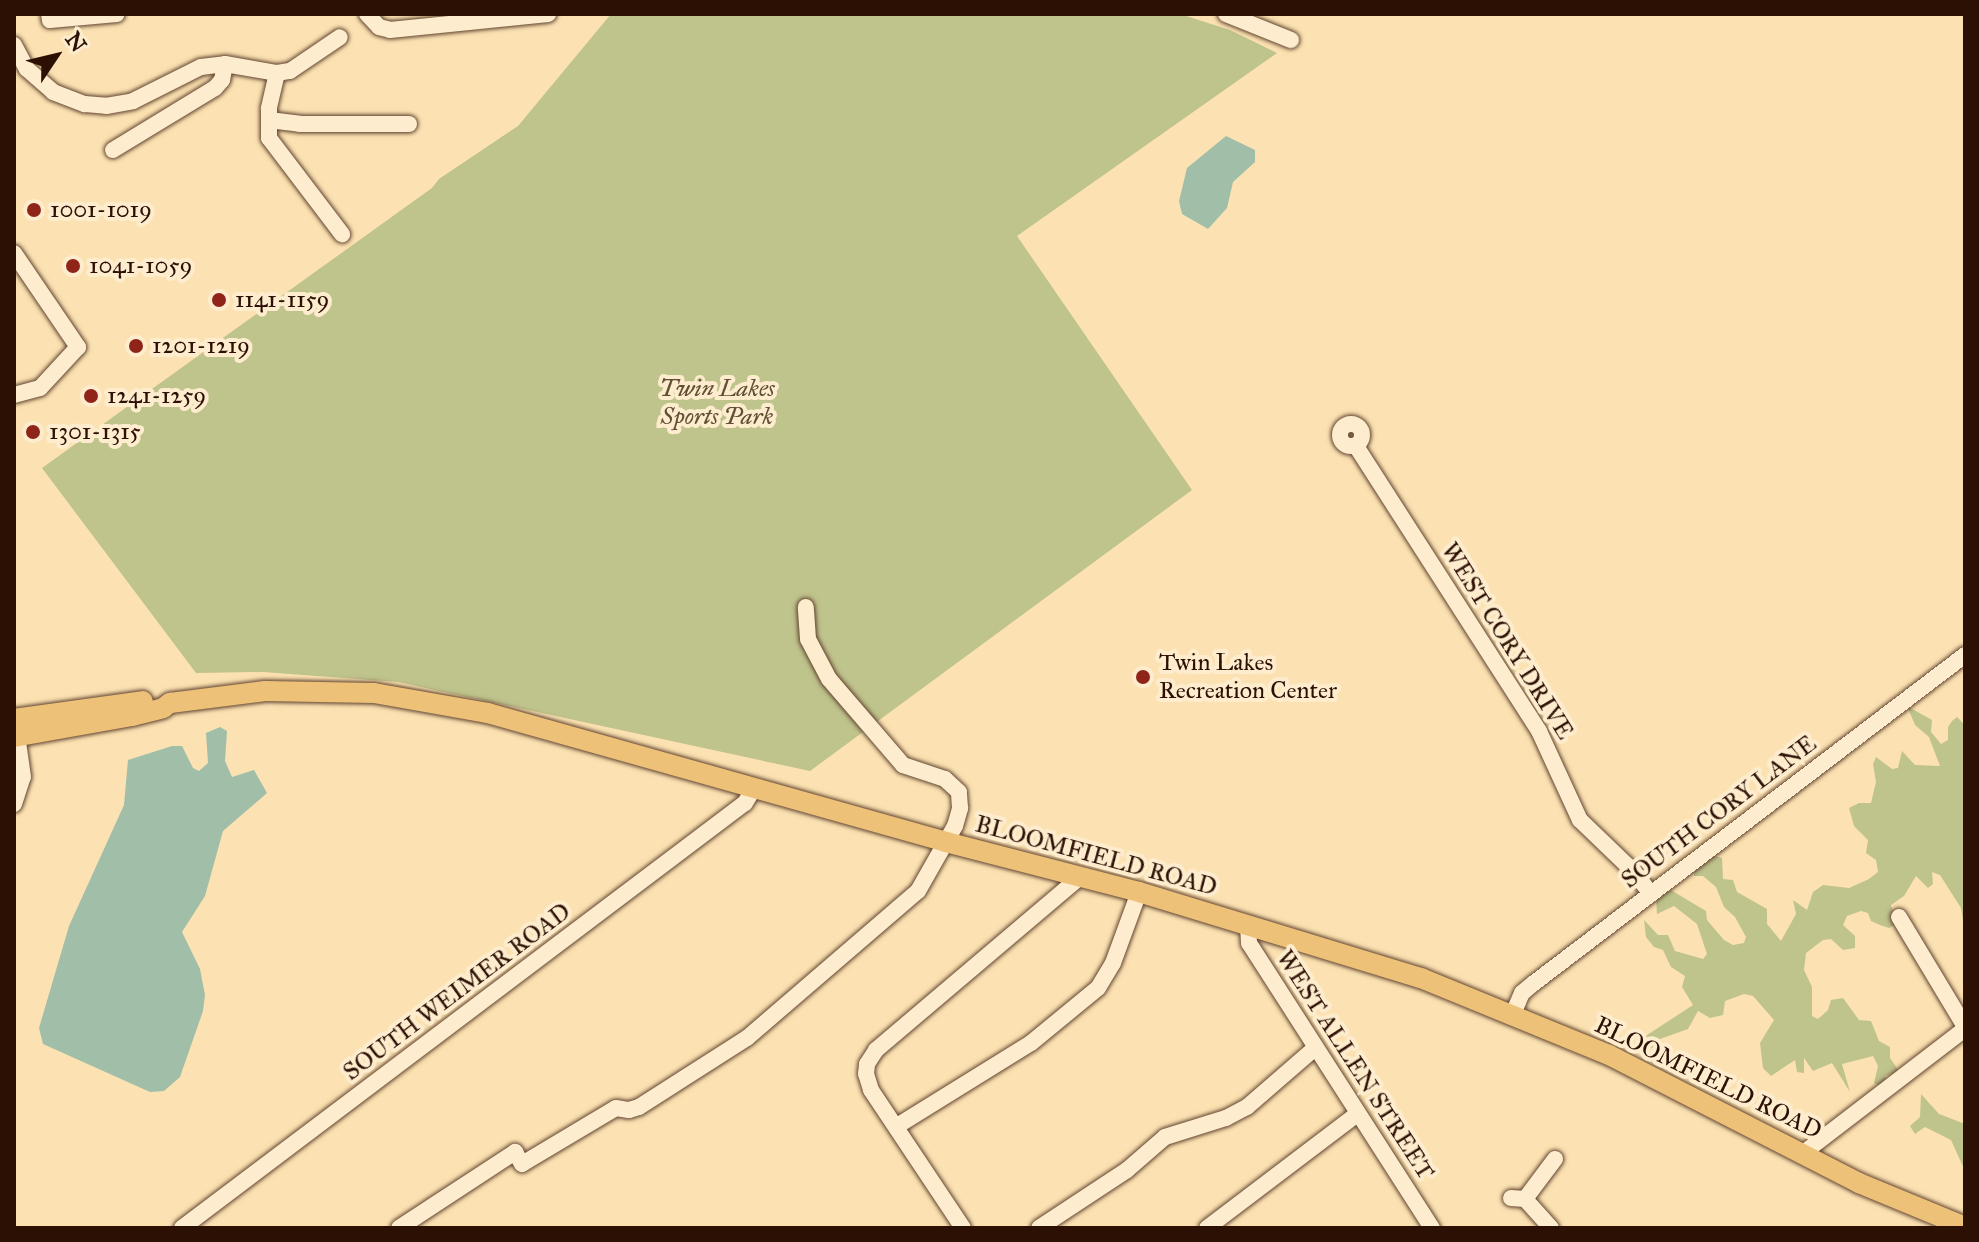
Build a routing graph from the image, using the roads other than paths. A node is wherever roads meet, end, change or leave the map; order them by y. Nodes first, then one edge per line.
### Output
1 (49, 14) edge
2 (117, 14) edge
3 (367, 14) edge
4 (538, 14) edge
5 (548, 14) edge
6 (1226, 14) edge
7 (432, 20) edge
8 (340, 37) dead end
9 (1291, 40) dead end
10 (14, 45) edge
11 (225, 64) junction
12 (277, 73) junction
13 (269, 120) junction
14 (409, 124) dead end
15 (113, 150) dead end
16 (342, 234) dead end
17 (14, 253) edge
18 (14, 395) edge
19 (1356, 446) dead end
20 (806, 607) dead end
21 (1965, 655) edge
22 (15, 728) edge
23 (754, 788) junction
24 (14, 804) edge
25 (946, 842) junction
26 (1080, 877) junction
27 (1139, 892) junction
28 (1651, 894) junction
29 (1899, 917) dead end
30 (1248, 924) junction
31 (1513, 1014) junction
32 (1965, 1028) edge
33 (1315, 1048) junction
34 (1357, 1114) junction
35 (897, 1126) junction
36 (1802, 1154) junction
37 (1555, 1159) dead end
38 (1426, 1226) edge
39 (1965, 1227) edge
40 (182, 1228) edge
41 (399, 1228) edge
42 (963, 1228) edge
43 (1039, 1228) edge
44 (1207, 1228) edge
45 (1551, 1228) edge

1 - 2 street
3 - 7 street
4 - 5 street
4 - 7 street
6 - 9 street
8 - 12 street
10 - 11 street
11 - 12 street
11 - 15 street
12 - 13 street
13 - 14 street
13 - 16 street
17 - 18 street
19 - 28 street, WEST CORY DRIVE
20 - 25 street
21 - 28 street, SOUTH CORY LANE
22 - 23 main road, BLOOMFIELD ROAD
22 - 24 street
23 - 25 main road, BLOOMFIELD ROAD
23 - 40 street, SOUTH WEIMER ROAD
25 - 26 main road, BLOOMFIELD ROAD
25 - 41 street
26 - 27 main road, BLOOMFIELD ROAD
26 - 35 street
27 - 30 main road, BLOOMFIELD ROAD
27 - 35 street
28 - 31 street, SOUTH CORY LANE
29 - 32 street
30 - 31 main road, BLOOMFIELD ROAD
30 - 33 street, WEST ALLEN STREET
31 - 36 main road, BLOOMFIELD ROAD
32 - 36 street
33 - 34 street, WEST ALLEN STREET
33 - 43 street
34 - 38 street, WEST ALLEN STREET
34 - 44 street
35 - 42 street
36 - 39 main road, BLOOMFIELD ROAD
37 - 45 street

